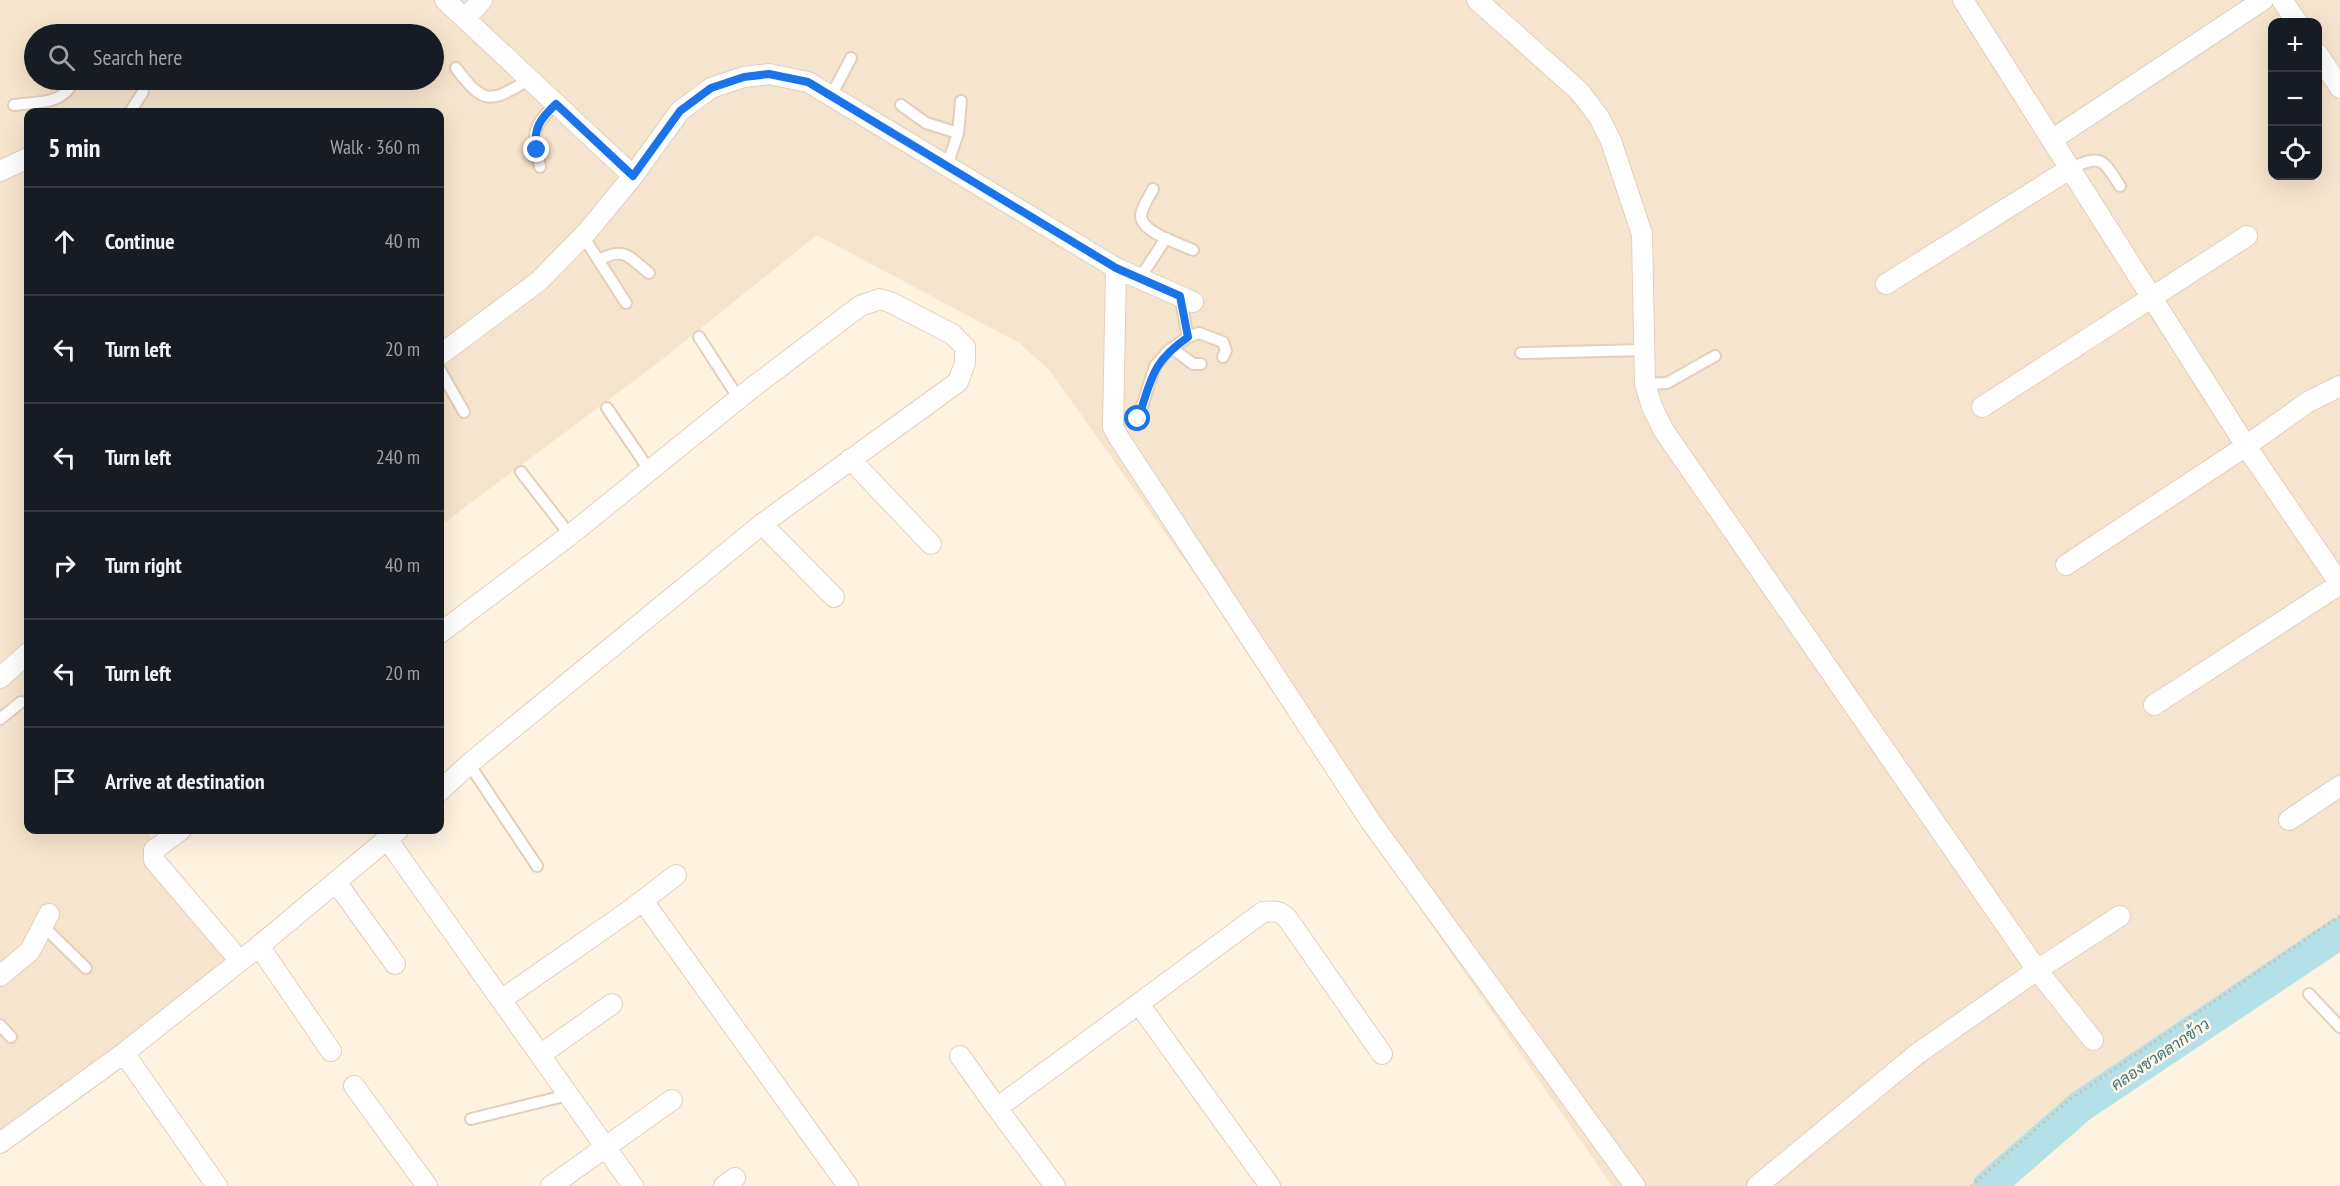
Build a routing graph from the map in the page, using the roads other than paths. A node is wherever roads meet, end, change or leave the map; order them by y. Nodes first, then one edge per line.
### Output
1 (445, 0) edge
2 (482, 0) edge
3 (1477, 0) edge
4 (1963, 0) edge
5 (2263, 0) edge
6 (2282, 0) edge
7 (2294, 18) edge
8 (465, 19) junction
9 (851, 58) dead end
10 (2322, 60) edge
11 (456, 68) dead end
12 (530, 80) junction
13 (2340, 88) edge
14 (66, 90) edge
15 (143, 92) dead end
16 (831, 96) junction
17 (961, 101) dead end
18 (556, 104) junction
19 (14, 105) dead end
20 (900, 105) dead end
21 (133, 108) edge
22 (958, 133) junction
23 (2053, 140) junction
24 (24, 160) edge
25 (947, 166) junction
26 (540, 168) dead end
27 (2071, 168) junction
28 (0, 171) edge
29 (633, 176) junction
30 (2120, 186) dead end
31 (1153, 189) dead end
32 (583, 236) junction
33 (2247, 236) dead end
34 (1166, 238) junction
35 (1193, 250) dead end
36 (599, 260) junction
37 (1116, 268) junction
38 (649, 273) dead end
39 (1140, 279) junction
40 (1886, 284) dead end
41 (2151, 297) junction
42 (1186, 299) joint
43 (626, 303) dead end
44 (699, 337) dead end
45 (1188, 337) junction
46 (1172, 348) junction
47 (1644, 350) junction
48 (444, 352) edge
49 (1521, 353) dead end
50 (1715, 356) dead end
51 (1223, 357) dead end
52 (1200, 364) dead end
53 (444, 377) edge
54 (1645, 384) junction
55 (2340, 386) edge
56 (739, 399) junction
57 (1982, 407) dead end
58 (607, 408) dead end
59 (464, 412) dead end
60 (1138, 419) dead end
61 (2246, 446) junction
62 (850, 459) junction
63 (650, 471) junction
64 (521, 472) dead end
65 (762, 524) junction
66 (570, 535) junction
67 (932, 544) dead end
68 (2066, 565) dead end
69 (2340, 584) edge
70 (834, 597) dead end
71 (444, 630) edge
72 (24, 657) edge
73 (0, 678) edge
74 (21, 702) dead end
75 (2154, 705) dead end
76 (0, 719) edge
77 (469, 764) junction
78 (2340, 786) edge
79 (444, 787) edge
80 (2289, 820) dead end
81 (176, 834) edge
82 (392, 834) edge
83 (537, 866) dead end
84 (676, 875) dead end
85 (336, 882) junction
86 (643, 901) junction
87 (2120, 916) dead end
88 (46, 920) joint
89 (259, 946) junction
90 (240, 961) junction
91 (395, 964) dead end
92 (86, 968) dead end
93 (2037, 970) junction
94 (0, 976) edge
95 (2309, 994) dead end
96 (501, 1000) junction
97 (612, 1004) dead end
98 (1139, 1004) junction
99 (0, 1025) edge
100 (2340, 1027) edge
101 (11, 1037) dead end
102 (2093, 1040) dead end
103 (331, 1051) dead end
104 (124, 1053) junction
105 (1382, 1054) dead end
106 (540, 1055) junction
107 (960, 1056) dead end
108 (354, 1086) dead end
109 (568, 1095) junction
110 (672, 1100) dead end
111 (997, 1108) junction
112 (471, 1119) dead end
113 (0, 1143) edge
114 (605, 1147) junction
115 (218, 1186) edge
116 (427, 1186) edge
117 (550, 1186) edge
118 (633, 1186) edge
119 (848, 1186) edge
120 (1055, 1186) edge
121 (1270, 1186) edge
122 (1635, 1186) edge
123 (1756, 1186) edge

1 - 8 street
2 - 8 street
3 - 47 street
4 - 23 street
5 - 23 street
6 - 7 street
8 - 12 street
9 - 16 lane
10 - 13 street
11 - 12 lane
12 - 18 street
14 - 19 lane
15 - 21 lane
16 - 25 street
16 - 29 street
17 - 22 lane
18 - 26 lane
18 - 29 street
20 - 22 lane
22 - 25 lane
23 - 27 street
24 - 28 street
25 - 37 street
27 - 30 lane
27 - 40 street
27 - 41 street
29 - 32 street
31 - 34 lane
32 - 36 lane
32 - 48 street
33 - 41 street
34 - 35 lane
34 - 39 lane
36 - 38 lane
36 - 43 lane
37 - 39 street
37 - 122 street
39 - 42 street
41 - 57 street
41 - 61 street
42 - 45 lane
44 - 56 lane
45 - 46 lane
45 - 51 lane
46 - 52 lane
46 - 60 lane
47 - 49 lane
47 - 54 street
50 - 54 lane
53 - 59 lane
54 - 93 street
55 - 61 street
56 - 62 street
56 - 63 street
58 - 63 lane
61 - 68 street
61 - 69 street
62 - 65 street
62 - 67 street
63 - 66 street
64 - 66 lane
65 - 70 street
65 - 77 street
66 - 71 street
69 - 75 street
72 - 73 street
74 - 76 lane
77 - 79 street
77 - 83 lane
78 - 80 street
81 - 90 street
82 - 85 street
82 - 96 street
84 - 86 street
85 - 89 street
85 - 91 street
86 - 96 street
86 - 119 street
87 - 93 street
88 - 92 lane
88 - 94 street
89 - 90 street
89 - 103 street
90 - 104 street
93 - 102 street
93 - 123 street
95 - 100 lane
96 - 106 street
97 - 106 street
98 - 105 street
98 - 111 street
98 - 121 street
99 - 101 lane
104 - 113 street
104 - 115 street
106 - 109 street
107 - 111 street
108 - 116 street
109 - 112 lane
109 - 114 street
110 - 114 street
111 - 120 street
114 - 117 street
114 - 118 street

